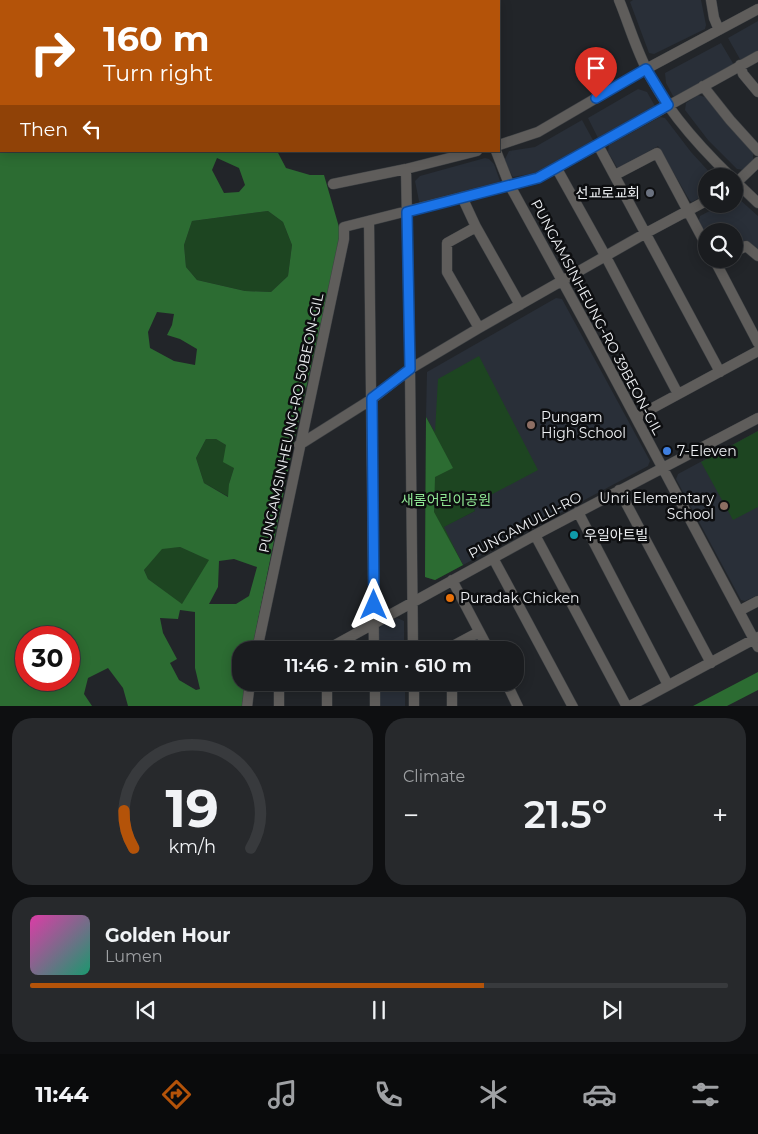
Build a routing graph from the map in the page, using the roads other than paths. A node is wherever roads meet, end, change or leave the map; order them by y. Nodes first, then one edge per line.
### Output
1 (620, 0) edge
2 (711, 0) edge
3 (758, 9) edge
4 (719, 30) junction
5 (758, 56) edge
6 (740, 66) junction
7 (646, 69) junction
8 (702, 86) junction
9 (758, 92) edge
10 (668, 105) junction
11 (500, 145) edge
12 (598, 145) junction
13 (758, 151) edge
14 (473, 152) edge
15 (496, 152) edge
16 (758, 162) edge
17 (720, 168) edge
18 (406, 169) junction
19 (556, 169) junction
20 (743, 173) edge
21 (615, 175) junction
22 (333, 184) dead end
23 (510, 184) junction
24 (743, 190) edge
25 (462, 197) junction
26 (758, 203) edge
27 (698, 206) edge
28 (407, 212) junction
29 (689, 212) junction
30 (369, 221) junction
31 (476, 227) junction
32 (698, 229) edge
33 (646, 233) junction
34 (743, 248) edge
35 (758, 256) edge
36 (606, 257) junction
37 (721, 268) edge
38 (563, 281) junction
39 (520, 305) junction
40 (479, 328) junction
41 (758, 343) edge
42 (758, 351) edge
43 (410, 369) junction
44 (720, 372) junction
45 (678, 394) junction
46 (372, 398) junction
47 (636, 417) junction
48 (758, 418) edge
49 (299, 445) junction
50 (663, 467) junction
51 (619, 490) junction
52 (578, 512) junction
53 (535, 535) junction
54 (493, 558) junction
55 (452, 580) junction
56 (758, 601) edge
57 (412, 603) junction
58 (739, 611) junction
59 (374, 624) junction
60 (479, 632) junction
61 (259, 641) edge
62 (343, 641) edge
63 (374, 641) edge
64 (413, 641) edge
65 (462, 641) edge
66 (484, 641) edge
67 (757, 641) edge
68 (711, 663) junction
69 (668, 685) junction
70 (249, 691) edge
71 (279, 691) edge
72 (327, 691) edge
73 (375, 691) edge
74 (414, 691) edge
75 (452, 691) edge
76 (510, 691) edge
77 (248, 706) edge
78 (279, 706) edge
79 (327, 706) edge
80 (375, 706) edge
81 (414, 706) edge
82 (452, 706) edge
83 (518, 706) edge
84 (573, 706) edge
85 (628, 706) edge

1 - 7 street
2 - 4 street
3 - 4 street
4 - 7 street
5 - 6 street, PUNGAMSINHEUNG-RO 50BEON-GIL
6 - 8 street, PUNGAMSINHEUNG-RO 50BEON-GIL
6 - 9 street
7 - 10 street
7 - 11 street
8 - 10 street, PUNGAMSINHEUNG-RO 50BEON-GIL
8 - 13 street
10 - 12 street, PUNGAMSINHEUNG-RO 50BEON-GIL
10 - 17 street
12 - 19 street, PUNGAMSINHEUNG-RO 50BEON-GIL
12 - 21 street
14 - 18 street
15 - 23 street, PUNGAMSINHEUNG-RO 39BEON-GIL
16 - 20 street
18 - 22 street
18 - 28 street
19 - 23 street, PUNGAMSINHEUNG-RO 50BEON-GIL
19 - 36 street
21 - 29 street
21 - 33 street
23 - 25 street, PUNGAMSINHEUNG-RO 50BEON-GIL
23 - 38 street, PUNGAMSINHEUNG-RO 39BEON-GIL
24 - 26 street
25 - 28 street, PUNGAMSINHEUNG-RO 50BEON-GIL
25 - 31 street
27 - 29 street
28 - 30 street, PUNGAMSINHEUNG-RO 50BEON-GIL
28 - 43 street
29 - 32 street
29 - 33 street
30 - 46 street
30 - 49 street, PUNGAMSINHEUNG-RO 50BEON-GIL
31 - 39 street
31 - 40 street
33 - 36 street
33 - 44 street
34 - 35 street
36 - 38 street
36 - 45 street
37 - 41 street
38 - 39 street
38 - 47 street, PUNGAMSINHEUNG-RO 39BEON-GIL
39 - 40 street
40 - 43 street
42 - 44 street
43 - 46 street
43 - 57 street
44 - 45 street
45 - 47 street
46 - 49 street
46 - 59 street
47 - 50 street, PUNGAMSINHEUNG-RO 39BEON-GIL
48 - 50 street, PUNGAMULLI-RO
49 - 61 street, PUNGAMSINHEUNG-RO 50BEON-GIL
50 - 51 street, PUNGAMULLI-RO
50 - 58 street, PUNGAMSINHEUNG-RO 39BEON-GIL
51 - 52 street, PUNGAMULLI-RO
51 - 68 street
52 - 53 street, PUNGAMULLI-RO
52 - 69 street
53 - 54 street, PUNGAMULLI-RO
53 - 85 street
54 - 55 street, PUNGAMULLI-RO
54 - 84 street
55 - 57 street, PUNGAMULLI-RO
55 - 60 street
56 - 58 street
57 - 59 street, PUNGAMULLI-RO
57 - 64 street
58 - 67 street, PUNGAMSINHEUNG-RO 39BEON-GIL
59 - 62 street, PUNGAMULLI-RO
59 - 63 street
60 - 65 street
60 - 66 street
67 - 68 street
68 - 69 street
69 - 85 street
70 - 77 street
71 - 78 street
72 - 79 street
73 - 80 street
74 - 81 street
75 - 82 street
76 - 83 street

